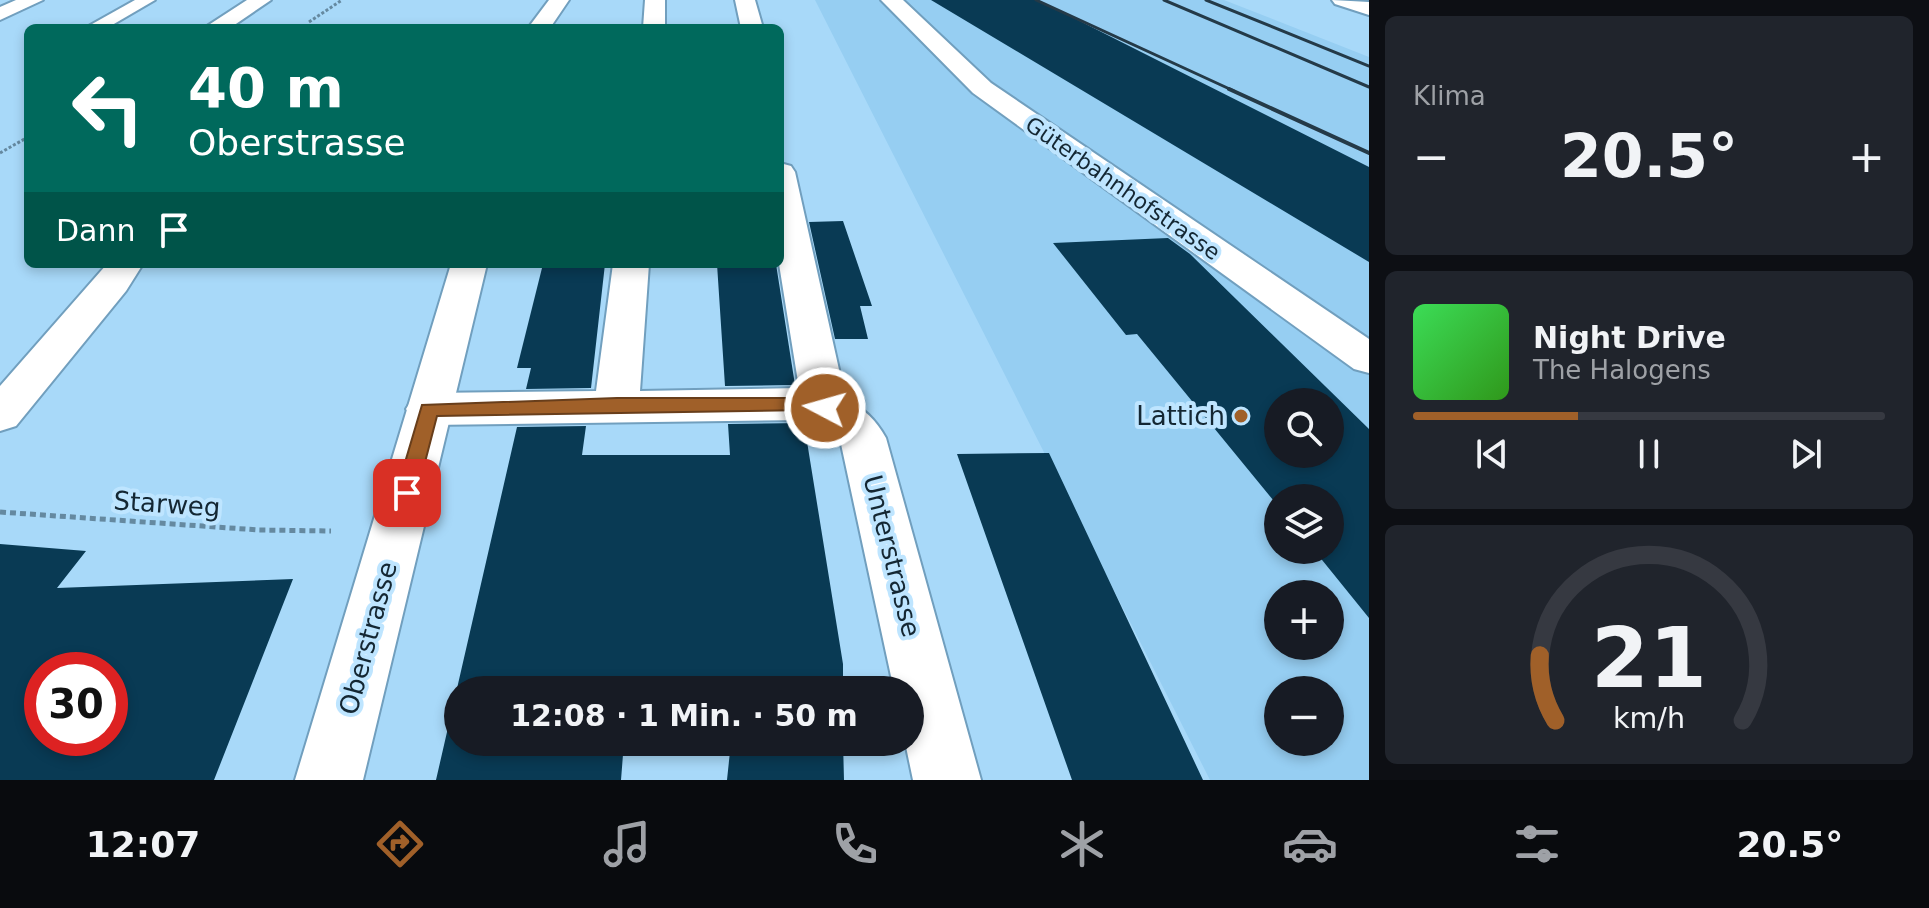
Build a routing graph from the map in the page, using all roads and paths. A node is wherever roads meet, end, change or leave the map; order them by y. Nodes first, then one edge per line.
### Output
1 (33, 0) edge
2 (147, 0) edge
3 (261, 0) edge
4 (342, 0) edge
5 (559, 0) edge
6 (655, 0) edge
7 (745, 0) edge
8 (891, 0) edge
9 (1342, 0) edge
10 (1369, 9) edge
11 (0, 14) edge
12 (309, 22) dead end
13 (102, 24) edge
14 (222, 24) edge
15 (542, 24) edge
16 (654, 24) edge
17 (751, 24) edge
18 (24, 139) edge
19 (0, 153) edge
20 (784, 193) edge
21 (122, 268) edge
22 (468, 268) edge
23 (631, 268) edge
24 (1369, 359) edge
25 (617, 404) junction
26 (825, 408) junction
27 (429, 409) junction
28 (0, 415) edge
29 (0, 512) edge
30 (331, 531) dead end
31 (329, 780) edge
32 (947, 780) edge

1 - 11 street
2 - 13 lane
3 - 14 street
4 - 12 path
5 - 15 street
6 - 16 street
7 - 17 street
8 - 24 street, Güterbahnhofstrasse
9 - 10 street
18 - 19 path
20 - 26 street
21 - 28 street
22 - 27 street, Oberstrasse
23 - 25 street
25 - 26 street, Unterstrasse
25 - 27 street, Unterstrasse
26 - 32 street, Unterstrasse
27 - 31 street, Oberstrasse
29 - 30 path, Starweg

